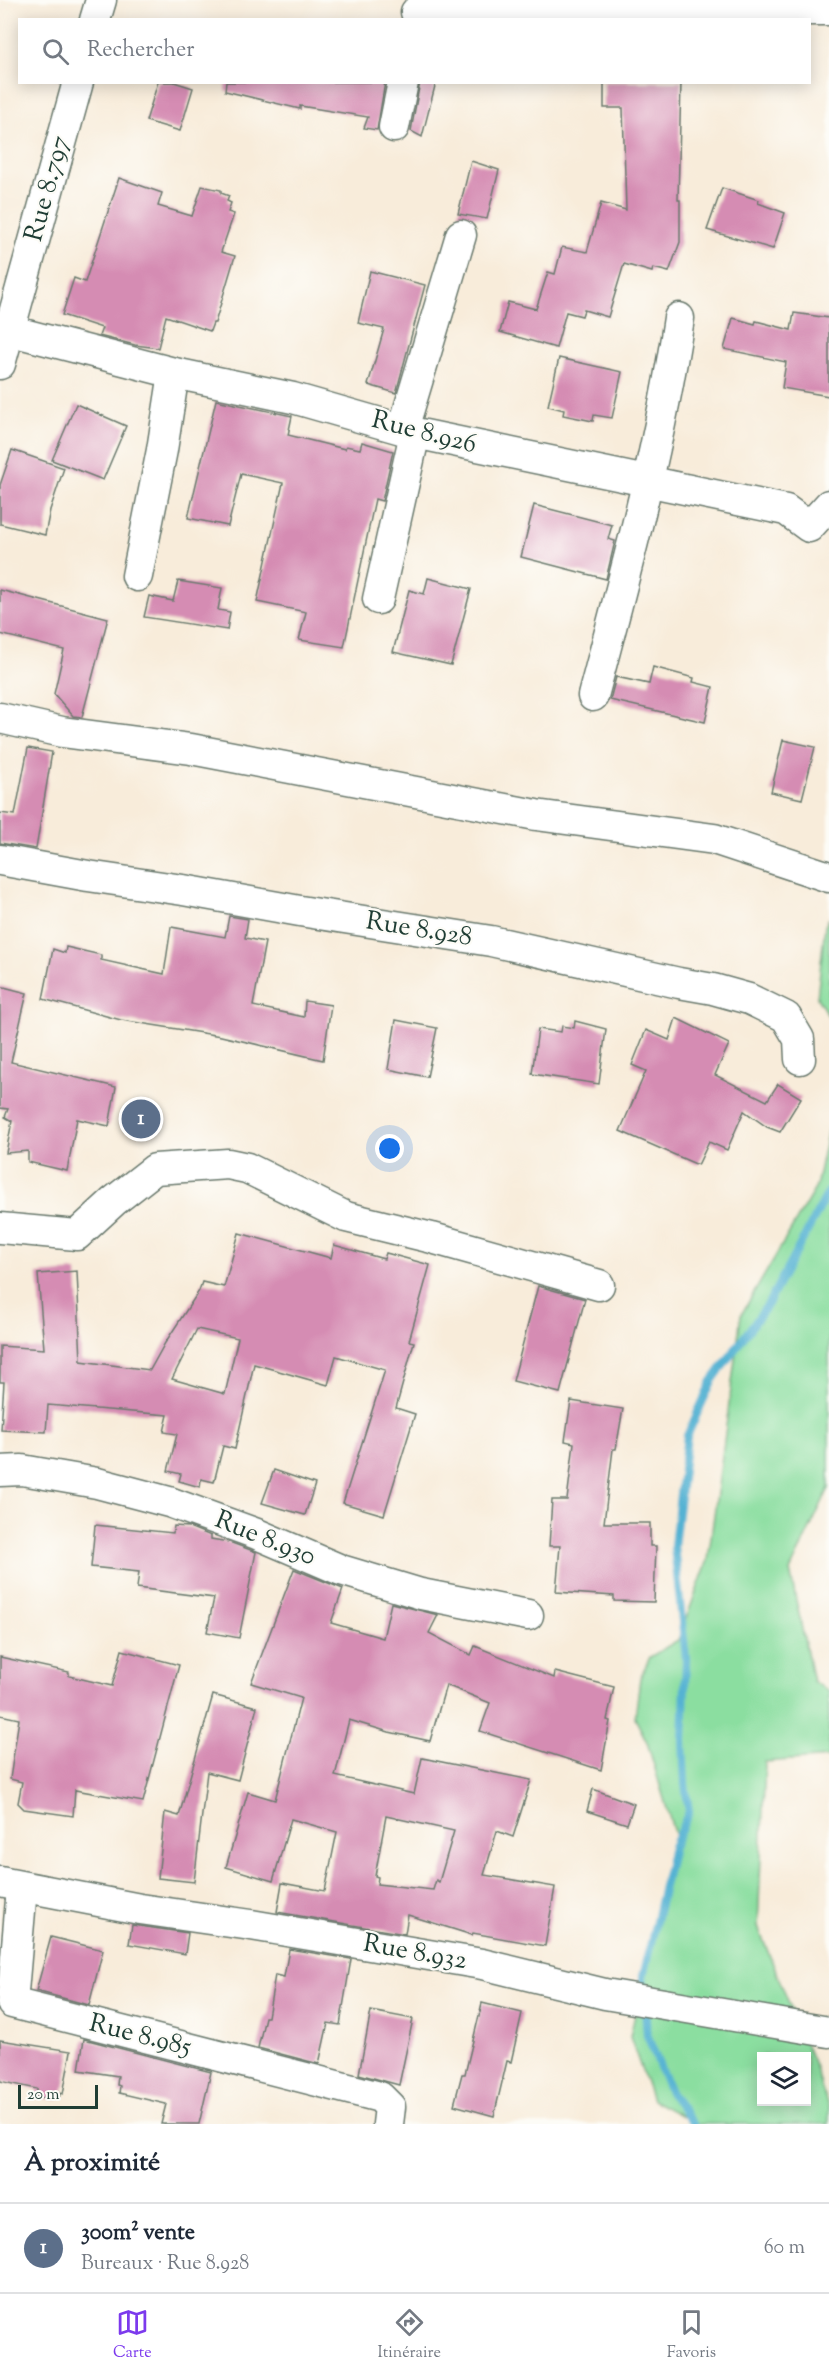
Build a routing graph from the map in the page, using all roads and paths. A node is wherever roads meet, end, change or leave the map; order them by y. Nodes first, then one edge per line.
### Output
1 (100, 0) edge
2 (829, 10) edge
3 (415, 11) edge
4 (96, 18) edge
5 (77, 84) edge
6 (403, 84) edge
7 (394, 127) dead end
8 (461, 235) dead end
9 (680, 318) dead end
10 (5, 329) edge
11 (0, 364) edge
12 (174, 373) junction
13 (409, 431) junction
14 (649, 482) junction
15 (829, 505) edge
16 (137, 576) dead end
17 (378, 599) dead end
18 (593, 696) dead end
19 (0, 718) edge
20 (0, 860) edge
21 (829, 877) edge
22 (800, 1059) dead end
23 (0, 1228) edge
24 (599, 1285) dead end
25 (0, 1471) edge
26 (528, 1615) dead end
27 (11, 1885) edge
28 (829, 2032) edge
29 (384, 2111) edge

1 - 4 street
2 - 3 street
5 - 10 street, Rue 8.797
6 - 7 street
8 - 13 street
9 - 14 street
10 - 11 street, Rue 8.797
10 - 12 street, Rue 8.926
12 - 13 street, Rue 8.926
12 - 16 street
13 - 14 street, Rue 8.926
13 - 17 street
14 - 15 street, Rue 8.926
14 - 18 street
19 - 21 street
20 - 22 street, Rue 8.928
23 - 24 street
25 - 26 street, Rue 8.930
27 - 28 street, Rue 8.932
27 - 29 street, Rue 8.985

